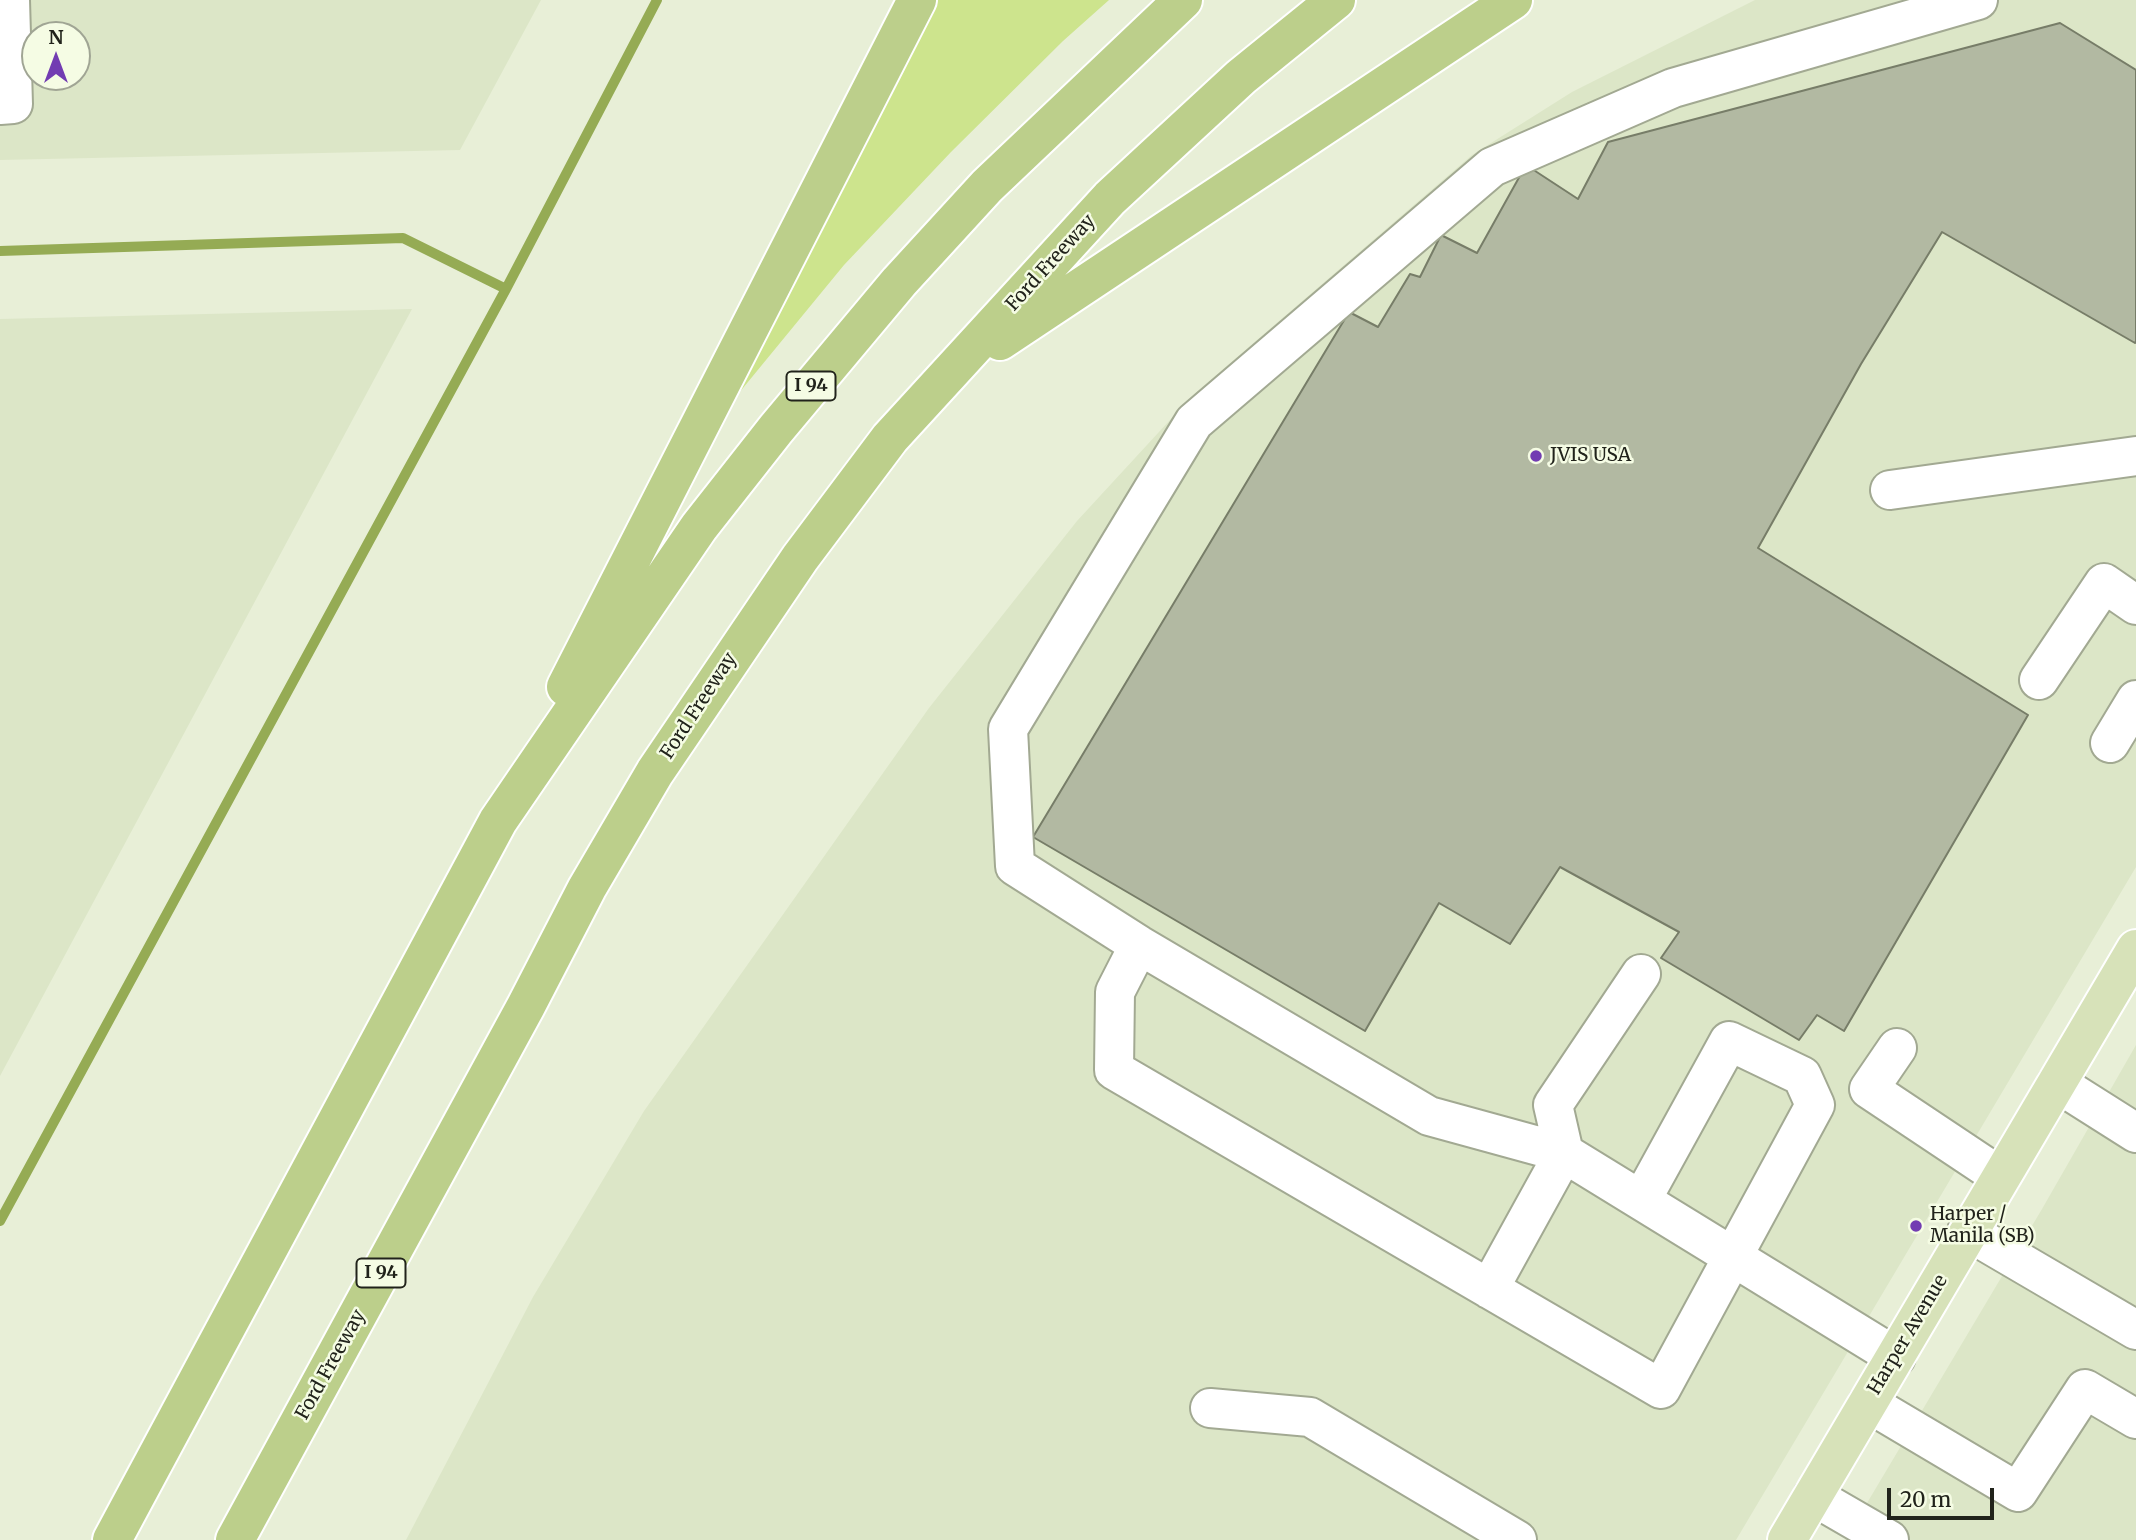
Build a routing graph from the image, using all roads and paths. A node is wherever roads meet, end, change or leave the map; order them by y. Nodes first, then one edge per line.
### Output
1 (9, 0) edge
2 (918, 0) edge
3 (1183, 0) edge
4 (1336, 0) edge
5 (1513, 0) edge
6 (1978, 0) edge
7 (0, 104) edge
8 (951, 373) junction
9 (2136, 456) edge
10 (1890, 490) dead end
11 (2136, 605) edge
12 (2039, 680) dead end
13 (2136, 700) edge
14 (2110, 743) dead end
15 (498, 821) junction
16 (1139, 945) junction
17 (2136, 949) edge
18 (1641, 974) dead end
19 (1897, 1048) dead end
20 (2057, 1083) junction
21 (2136, 1133) edge
22 (1564, 1153) junction
23 (2001, 1177) junction
24 (1642, 1199) junction
25 (1968, 1231) junction
26 (1734, 1257) junction
27 (1489, 1289) junction
28 (2136, 1330) edge
29 (1895, 1357) junction
30 (1868, 1403) junction
31 (1210, 1408) dead end
32 (2136, 1419) edge
33 (1813, 1496) junction
34 (112, 1540) edge
35 (235, 1540) edge
36 (1517, 1540) edge
37 (1787, 1540) edge
38 (1889, 1540) edge

1 - 7 street
2 - 15 highway
3 - 15 highway, I 94
4 - 8 highway, Ford Freeway / I 94
5 - 8 highway
6 - 16 street
8 - 35 highway, Ford Freeway / I 94
9 - 10 street
11 - 12 street
13 - 14 street
15 - 34 highway, I 94
16 - 22 street
16 - 27 street
17 - 20 main road, Harper Avenue
18 - 22 street
19 - 23 street
20 - 21 street
20 - 23 main road, Harper Avenue
22 - 24 street
22 - 27 street
23 - 25 main road, Harper Avenue
24 - 26 street
24 - 26 street
25 - 28 street
25 - 29 main road, Harper Avenue
26 - 27 street
26 - 29 street
29 - 30 main road, Harper Avenue
30 - 32 street
30 - 33 main road, Harper Avenue
31 - 36 street
33 - 37 main road, Harper Avenue
33 - 38 street

